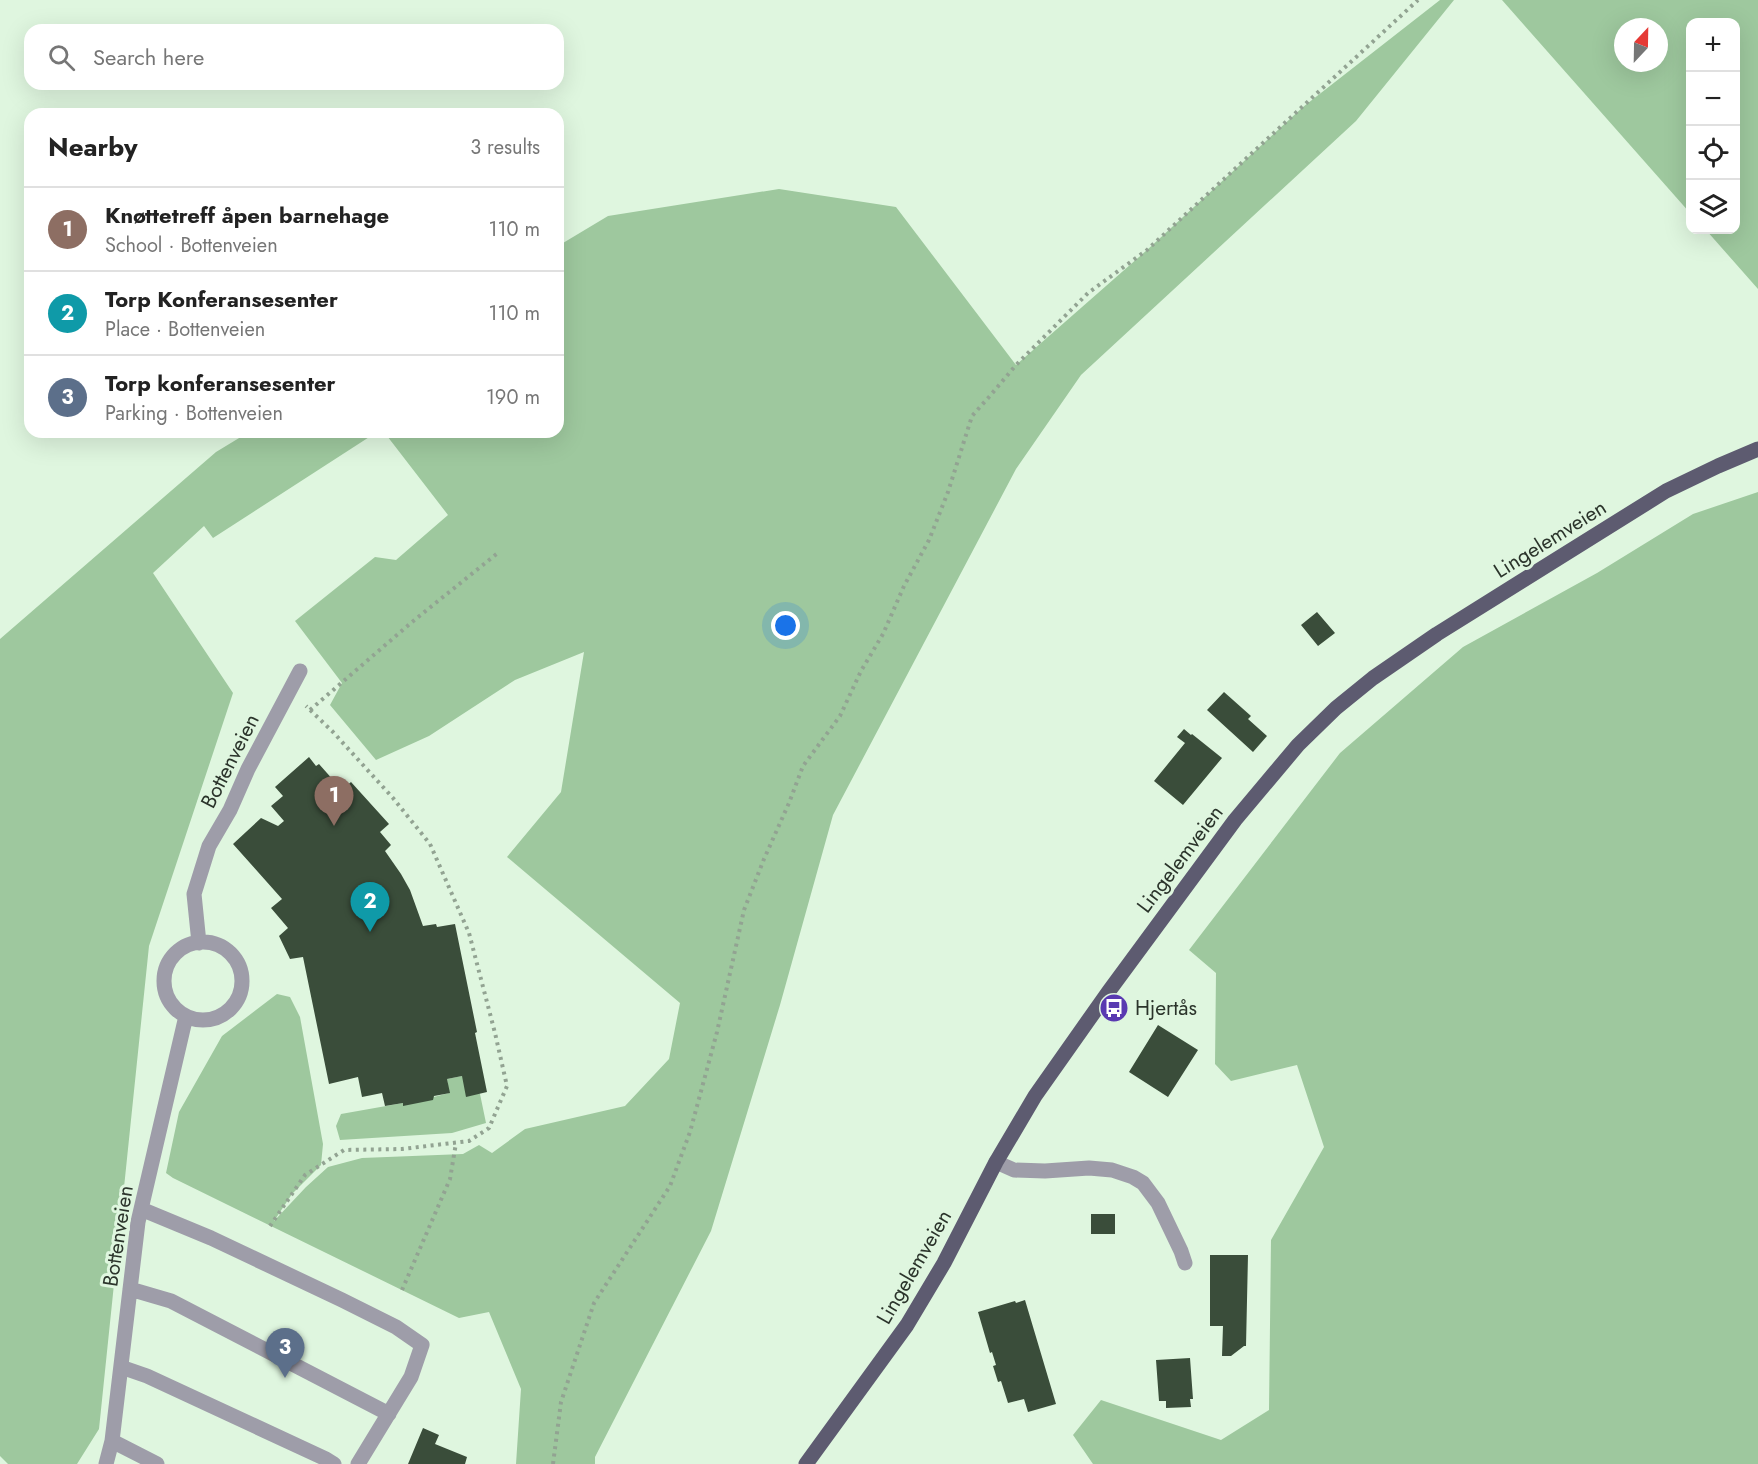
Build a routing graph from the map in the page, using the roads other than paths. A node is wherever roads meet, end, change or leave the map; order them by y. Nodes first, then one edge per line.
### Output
1 (1758, 449) edge
2 (300, 671) dead end
3 (199, 943) junction
4 (186, 1016) junction
5 (996, 1162) junction
6 (141, 1209) junction
7 (1185, 1263) dead end
8 (130, 1289) junction
9 (121, 1367) junction
10 (389, 1414) junction
11 (112, 1441) junction
12 (106, 1464) edge
13 (157, 1464) edge
14 (334, 1464) edge
15 (358, 1464) edge
16 (806, 1464) edge

1 - 5 main road, Lingelemveien
2 - 3 street, Bottenveien
3 - 4 street
3 - 4 street
4 - 6 street, Bottenveien
5 - 7 street
5 - 16 main road, Lingelemveien
6 - 8 street, Bottenveien
6 - 10 street
8 - 9 street, Bottenveien
8 - 10 street
9 - 11 street, Bottenveien
9 - 14 street
10 - 15 street
11 - 12 street, Bottenveien
11 - 13 street

